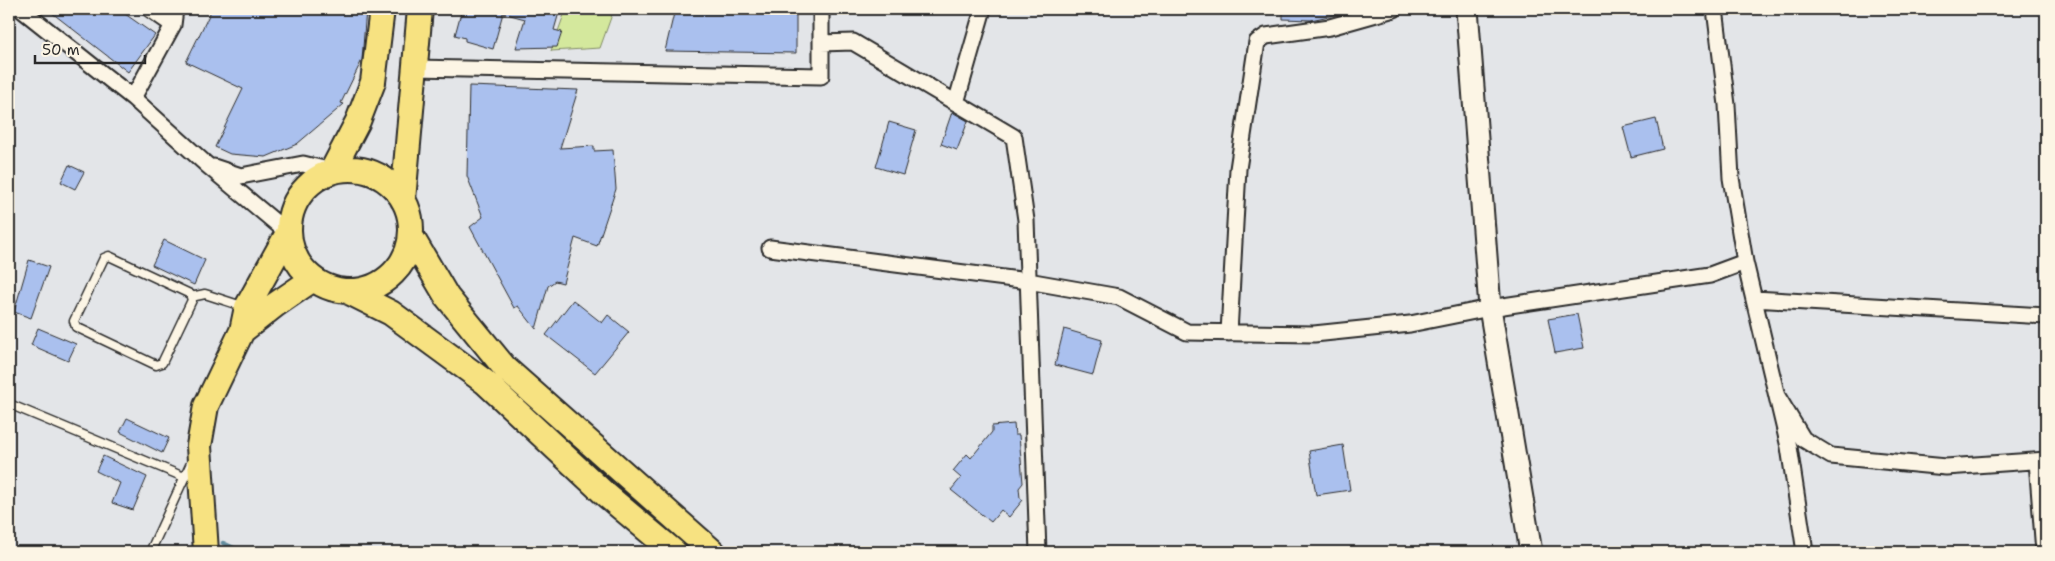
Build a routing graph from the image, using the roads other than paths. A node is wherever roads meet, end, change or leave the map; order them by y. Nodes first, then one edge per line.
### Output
1 (20, 9) edge
2 (150, 9) edge
3 (176, 9) edge
4 (382, 9) edge
5 (420, 9) edge
6 (821, 9) edge
7 (983, 9) edge
8 (1394, 9) edge
9 (1467, 9) edge
10 (1715, 9) edge
11 (173, 25) junction
12 (821, 43) junction
13 (414, 68) junction
14 (133, 98) junction
15 (956, 103) junction
16 (207, 165) junction
17 (332, 171) junction
18 (403, 200) junction
19 (288, 233) junction
20 (411, 236) junction
21 (770, 248) dead end
22 (1744, 262) junction
23 (313, 279) junction
24 (1028, 281) junction
25 (349, 292) junction
26 (191, 297) junction
27 (1754, 299) junction
28 (247, 307) junction
29 (1490, 308) junction
30 (2046, 316) edge
31 (242, 330) junction
32 (1229, 333) junction
33 (1777, 396) junction
34 (9, 404) edge
35 (199, 446) junction
36 (2042, 461) edge
37 (184, 478) junction
38 (150, 552) edge
39 (206, 552) edge
40 (674, 552) edge
41 (713, 552) edge
42 (1038, 552) edge
43 (1531, 552) edge
44 (1805, 552) edge
45 (2044, 552) edge

1 - 14 street
2 - 11 street
3 - 11 street
4 - 17 main road
5 - 13 main road
6 - 12 street
7 - 15 street
8 - 32 street
9 - 29 street
10 - 22 street
11 - 14 street
12 - 13 street
12 - 15 street
13 - 18 main road
14 - 16 street
15 - 24 street
16 - 17 street
16 - 19 street
17 - 18 main road
17 - 19 main road
18 - 20 main road
19 - 23 main road
19 - 28 main road
20 - 25 main road
20 - 41 main road
21 - 24 street
22 - 27 street
22 - 29 street
23 - 25 main road
23 - 31 main road
24 - 32 street
24 - 42 street
25 - 40 main road
26 - 26 lane
26 - 28 lane
27 - 30 street
27 - 33 street
28 - 31 main road
29 - 32 street
29 - 43 street
31 - 35 main road
33 - 36 street
33 - 44 street
34 - 37 lane
35 - 37 lane
35 - 39 main road
36 - 45 street
37 - 38 lane

